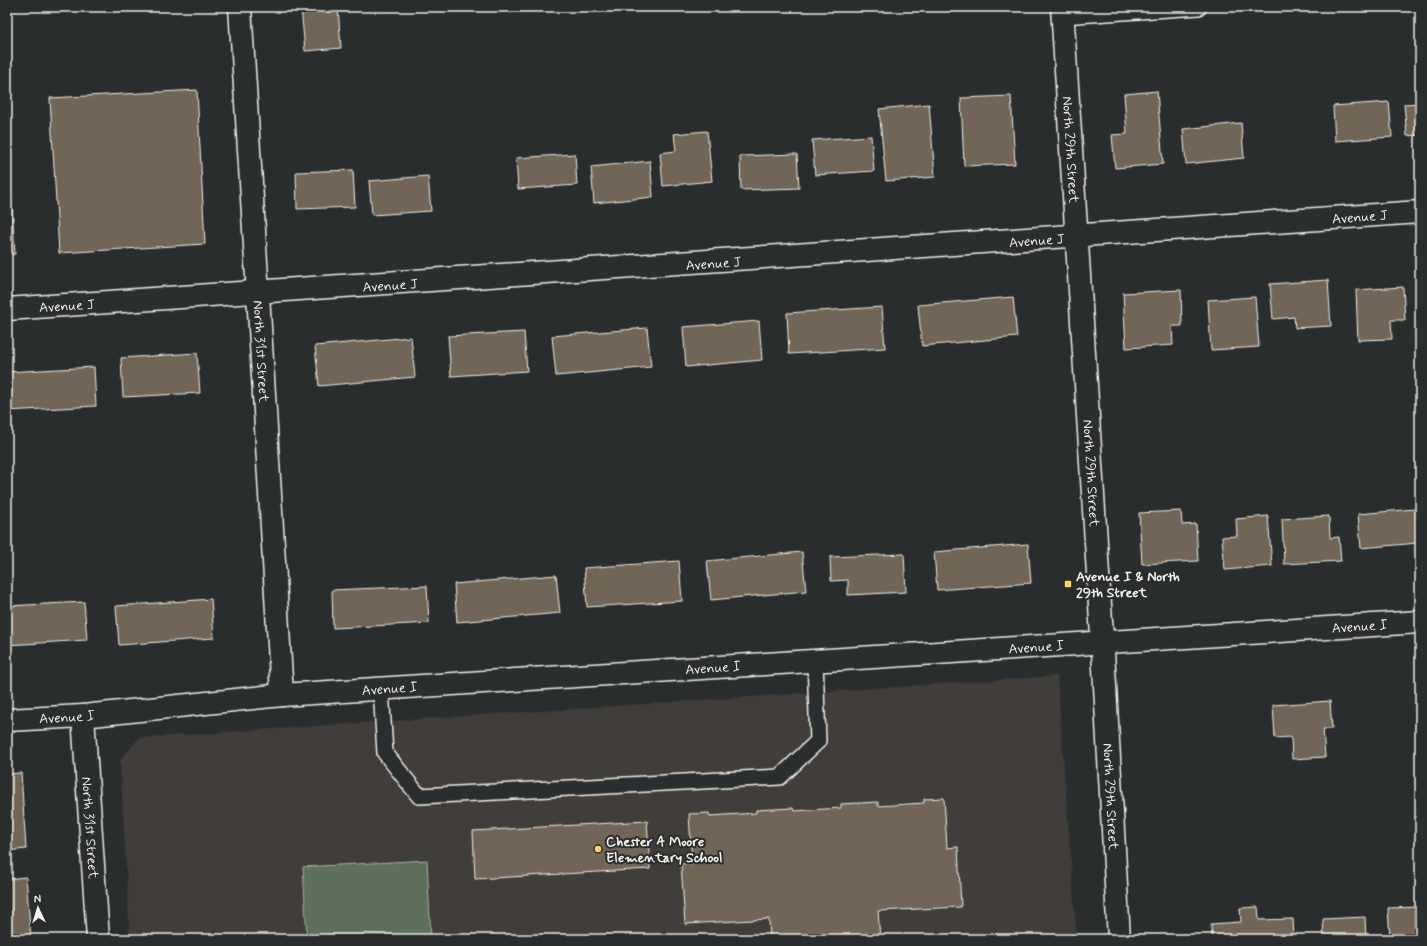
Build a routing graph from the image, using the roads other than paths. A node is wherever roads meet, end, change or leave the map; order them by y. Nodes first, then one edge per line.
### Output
1 (240, 7) edge
2 (1199, 7) edge
3 (1107, 10) edge
4 (1062, 12) edge
5 (1420, 212) edge
6 (1076, 238) junction
7 (258, 294) junction
8 (7, 309) edge
9 (1420, 622) edge
10 (1102, 642) junction
11 (815, 661) junction
12 (381, 689) junction
13 (282, 695) junction
14 (83, 716) junction
15 (7, 720) edge
16 (98, 939) edge
17 (1119, 939) edge

1 - 7 street, North 31st Street
2 - 3 lane
3 - 4 lane
4 - 6 street, North 29th Street
5 - 6 street, Avenue J
6 - 7 street, Avenue J
6 - 10 street, North 29th Street
7 - 8 street, Avenue J
7 - 13 street, North 31st Street
9 - 10 street, Avenue I
10 - 11 street, Avenue I
10 - 17 street, North 29th Street
11 - 12 street, Avenue I
11 - 12 lane
12 - 13 street, Avenue I
13 - 14 street, Avenue I
14 - 15 street, Avenue I
14 - 16 street, North 31st Street

